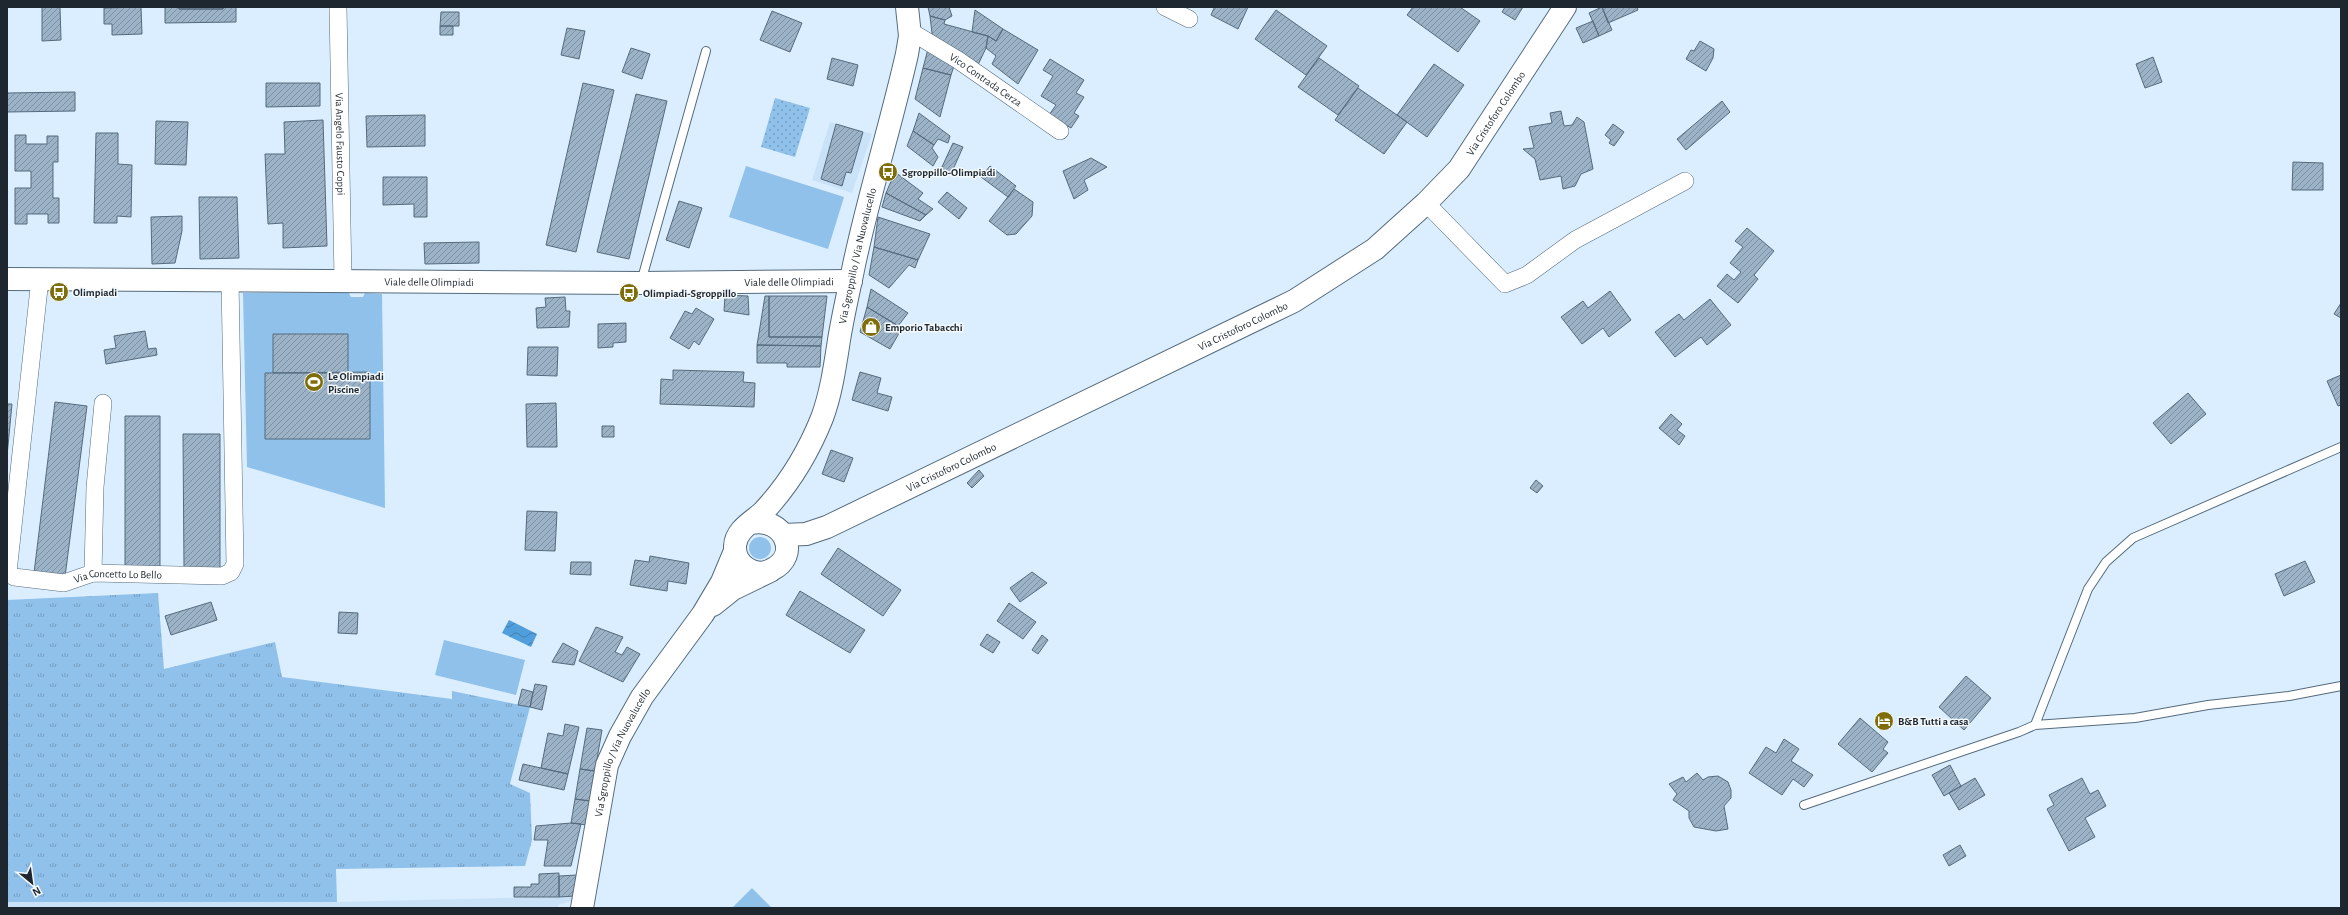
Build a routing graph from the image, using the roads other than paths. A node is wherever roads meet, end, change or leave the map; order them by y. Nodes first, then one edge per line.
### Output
1 (338, 7) edge
2 (907, 7) edge
3 (1165, 7) edge
4 (1565, 7) edge
5 (1189, 19) dead end
6 (910, 31) junction
7 (706, 51) dead end
8 (1060, 131) dead end
9 (1685, 181) dead end
10 (1426, 203) junction
11 (7, 279) edge
12 (40, 279) junction
13 (230, 280) junction
14 (343, 280) junction
15 (851, 280) junction
16 (640, 283) junction
17 (103, 403) dead end
18 (2341, 447) edge
19 (793, 477) junction
20 (751, 523) junction
21 (827, 527) junction
22 (783, 534) junction
23 (735, 551) junction
24 (774, 569) junction
25 (93, 573) junction
26 (703, 614) junction
27 (2341, 686) edge
28 (2035, 724) junction
29 (1804, 805) dead end
30 (582, 908) edge

1 - 14 street, Via Angelo Fausto Coppi
2 - 6 street, Via Sgroppillo / Via Nuovalucello
3 - 5 street
4 - 10 street, Via Cristoforo Colombo
6 - 8 street, Vico Contrada Cerza
6 - 15 street, Via Sgroppillo / Via Nuovalucello
7 - 16 lane
9 - 10 street
10 - 21 street, Via Cristoforo Colombo
11 - 12 street, Viale delle Olimpiadi
12 - 13 street, Viale delle Olimpiadi
12 - 25 street, Via Concetto Lo Bello
13 - 14 street, Viale delle Olimpiadi
13 - 25 street, Via Concetto Lo Bello
14 - 16 street, Viale delle Olimpiadi
15 - 16 street, Viale delle Olimpiadi
15 - 19 street, Via Sgroppillo / Via Nuovalucello
17 - 25 street
18 - 28 lane
19 - 20 street
19 - 22 street
20 - 22 street
20 - 23 street
21 - 22 street
21 - 24 street
22 - 24 street
23 - 24 street
23 - 26 street
24 - 26 street
26 - 30 street, Via Sgroppillo / Via Nuovalucello
27 - 28 lane
28 - 29 lane

